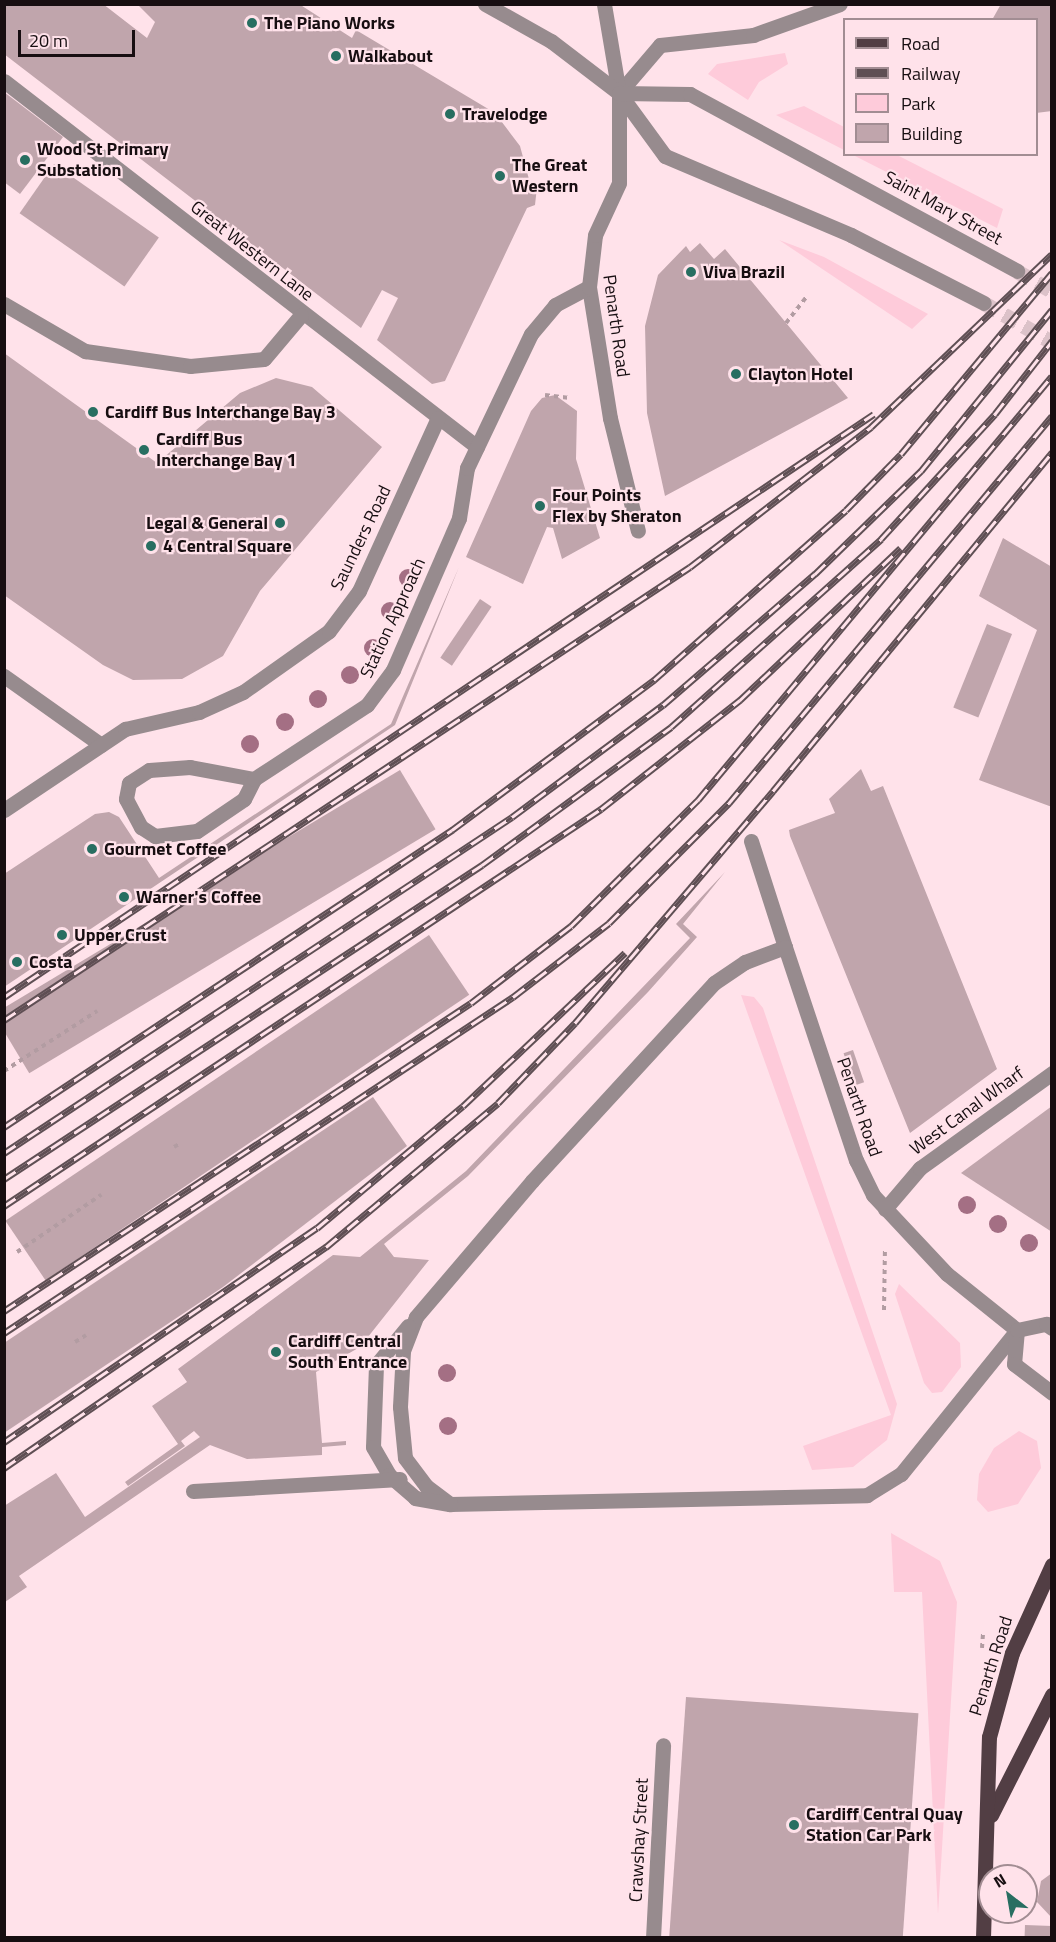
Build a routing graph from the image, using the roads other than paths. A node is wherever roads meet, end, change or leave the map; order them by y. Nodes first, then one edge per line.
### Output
1 (485, 4) edge
2 (604, 4) edge
3 (840, 4) edge
4 (4, 81) edge
5 (619, 93) junction
6 (1017, 271) tunnel mouth
7 (589, 287) junction
8 (984, 303) tunnel mouth
9 (4, 304) edge
10 (302, 315) junction
11 (438, 418) junction
12 (477, 447) junction
13 (638, 531) dead end
14 (4, 676) edge
15 (101, 745) junction
16 (254, 778) junction
17 (4, 810) edge
18 (751, 841) dead end
19 (785, 947) junction
20 (1052, 1073) edge
21 (885, 1209) junction
22 (416, 1317) junction
23 (1052, 1328) edge
24 (1017, 1330) junction
25 (1052, 1393) edge
26 (419, 1478) junction
27 (394, 1480) junction
28 (193, 1491) dead end
29 (450, 1504) junction
30 (1052, 1565) edge
31 (1052, 1695) edge
32 (663, 1744) dead end
33 (989, 1820) junction
34 (653, 1938) edge
35 (983, 1938) edge

1 - 5 street
2 - 5 street, Penarth Road
3 - 5 street
4 - 10 street, Great Western Lane
5 - 6 street, Saint Mary Street
5 - 7 street, Penarth Road
5 - 8 street
7 - 12 street
7 - 13 street, Penarth Road
9 - 10 street
10 - 11 street, Great Western Lane
11 - 12 street, Great Western Lane
11 - 15 street, Saunders Road
12 - 16 street, Station Approach
14 - 15 street
15 - 17 street, Saunders Road
16 - 16 street, Station Approach
18 - 19 street, Penarth Road
19 - 21 street, Penarth Road
19 - 22 street
20 - 21 street, West Canal Wharf
21 - 24 street, Penarth Road
22 - 26 street
22 - 27 street
23 - 24 street
24 - 25 street
24 - 29 street
26 - 27 street
26 - 29 street
27 - 28 street
27 - 29 street
30 - 33 main road, Penarth Road
31 - 33 main road, Penarth Road
32 - 34 street, Crawshay Street
33 - 35 main road, Penarth Road

